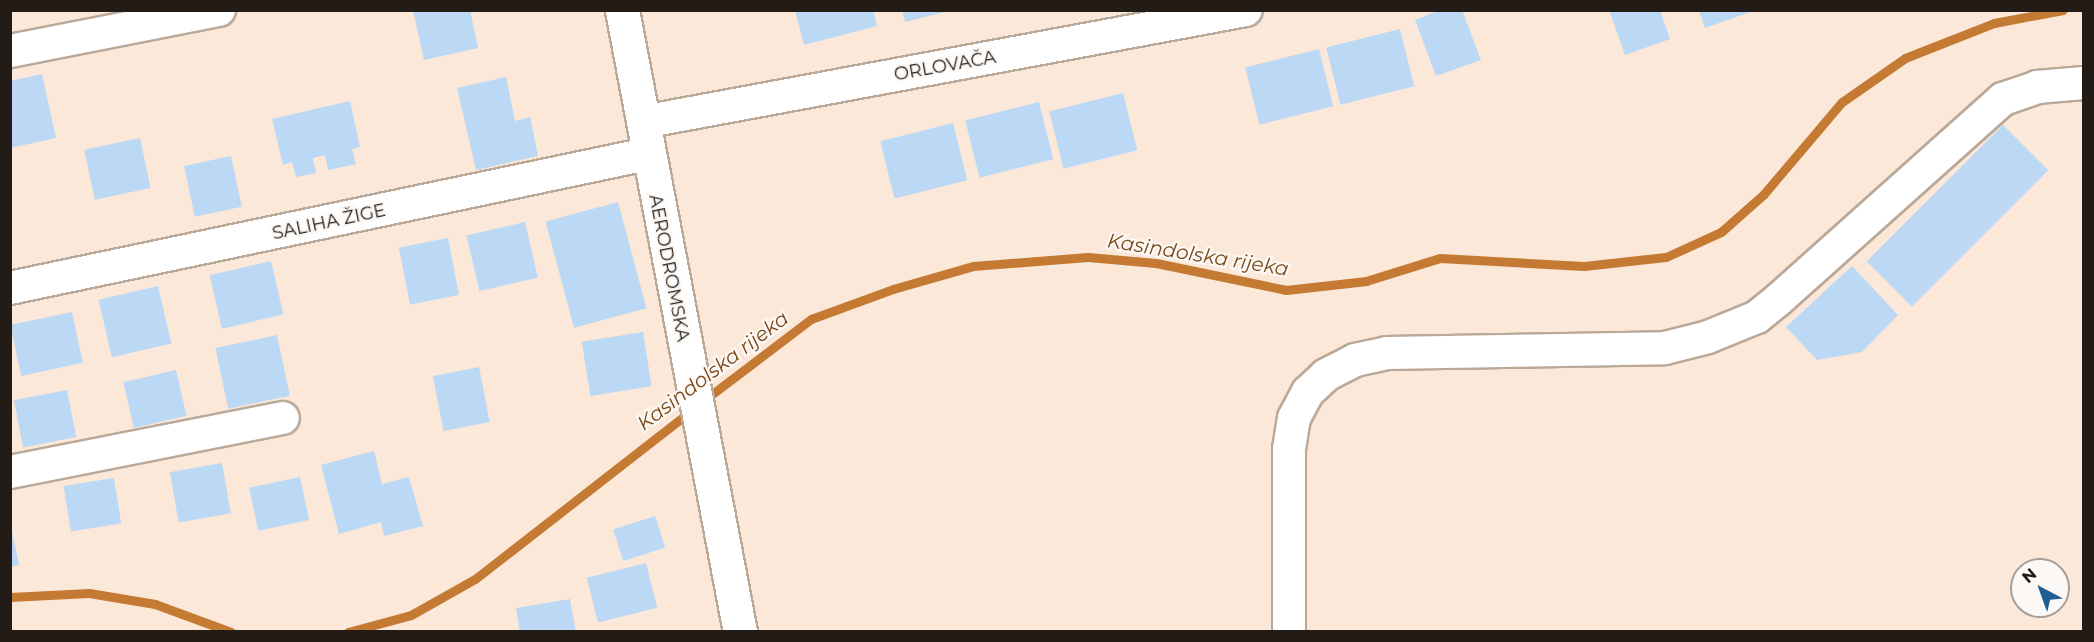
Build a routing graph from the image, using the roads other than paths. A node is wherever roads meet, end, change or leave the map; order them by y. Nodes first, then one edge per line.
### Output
1 (219, 10) edge
2 (622, 10) edge
3 (1246, 10) edge
4 (10, 51) edge
5 (2084, 83) edge
6 (643, 122) junction
7 (647, 154) junction
8 (10, 288) edge
9 (283, 418) dead end
10 (10, 472) edge
11 (740, 632) edge
12 (1289, 632) edge

1 - 4 street
2 - 6 street, AERODROMSKA
3 - 6 street, ORLOVAČA
5 - 12 street
6 - 7 street, AERODROMSKA
7 - 8 street, SALIHA ŽIGE
7 - 11 street, AERODROMSKA
9 - 10 street

